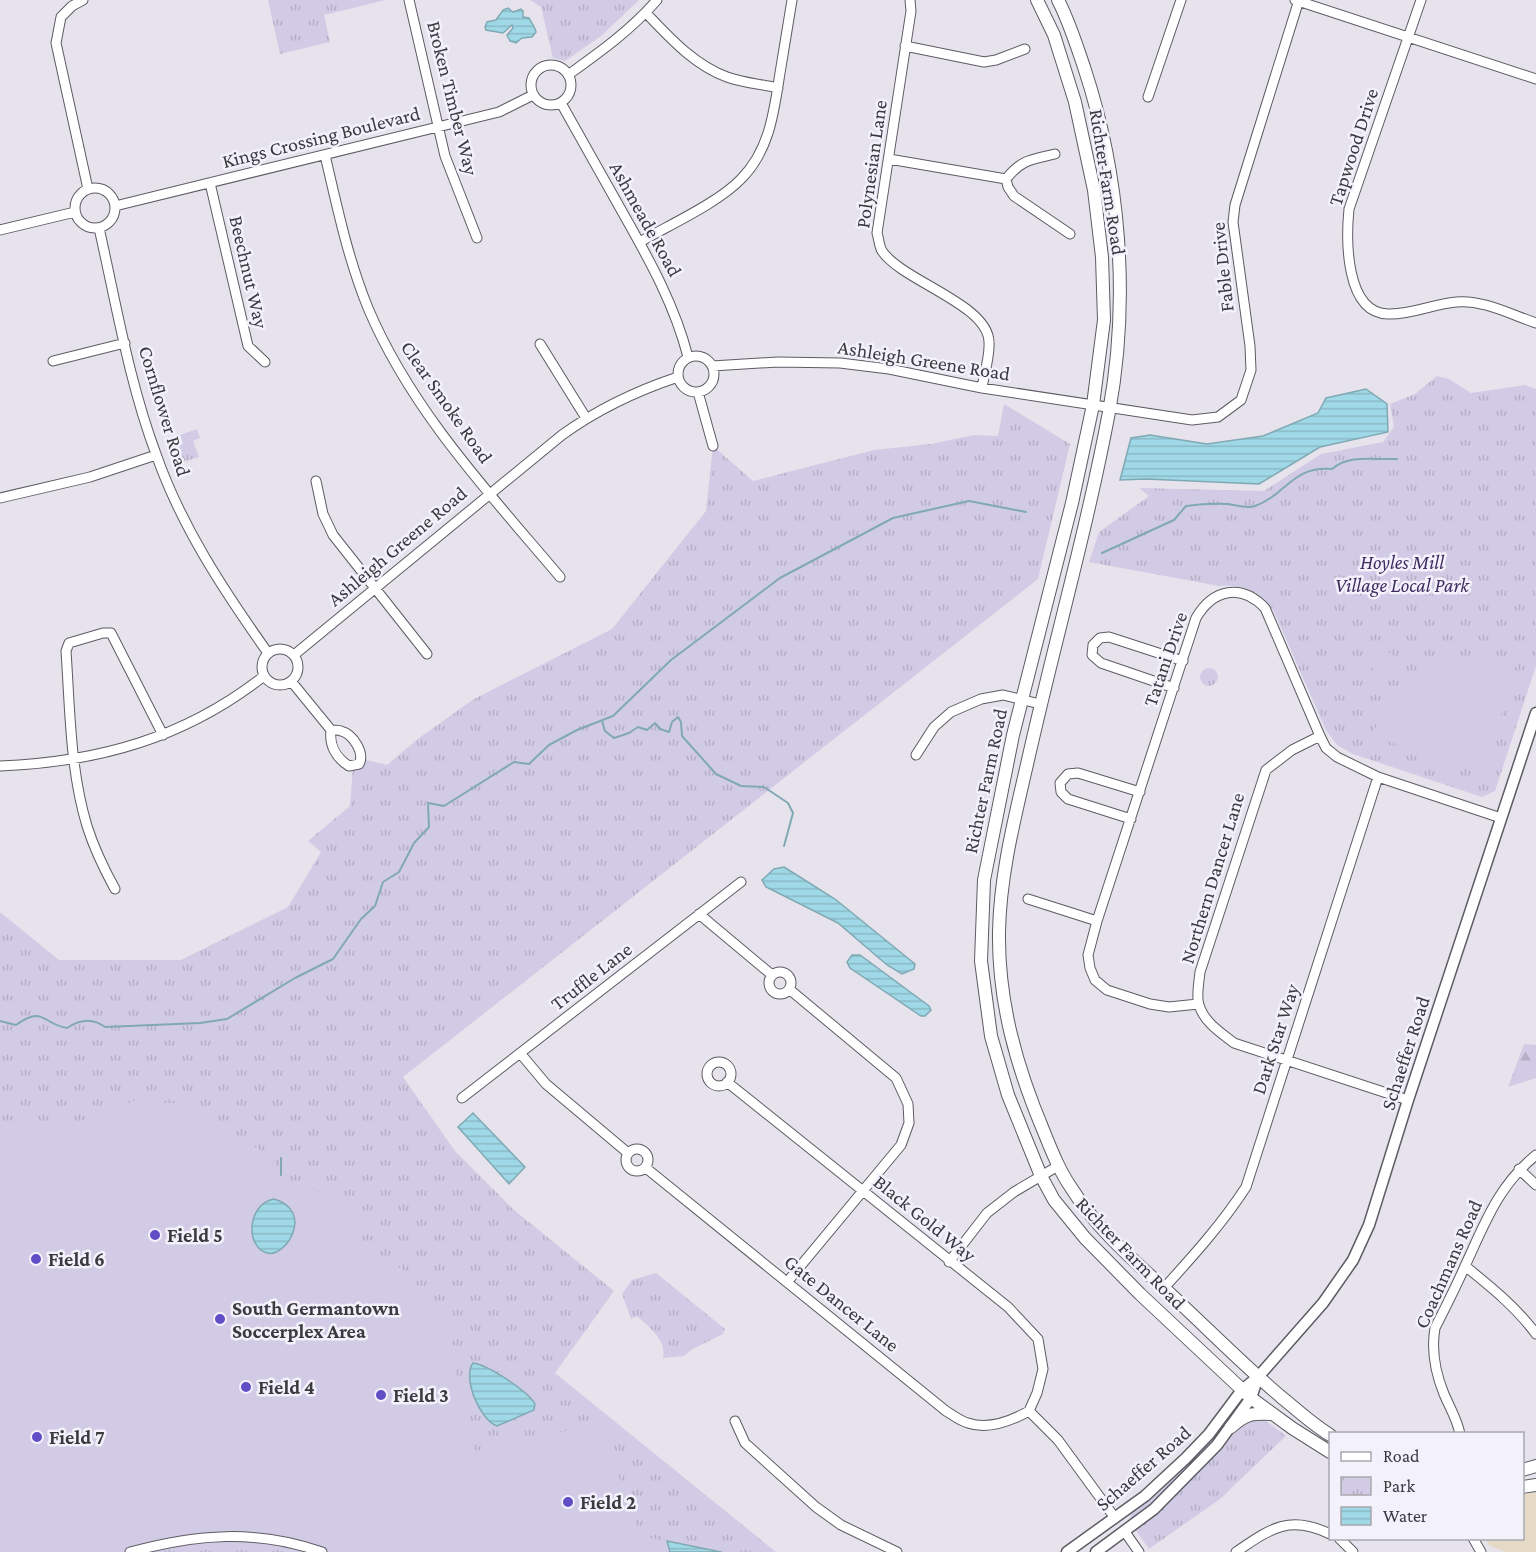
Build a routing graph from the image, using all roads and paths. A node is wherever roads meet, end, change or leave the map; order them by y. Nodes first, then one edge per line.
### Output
1 (83, 0) edge
2 (410, 0) edge
3 (657, 0) edge
4 (792, 0) edge
5 (909, 0) edge
6 (1037, 0) edge
7 (1058, 0) edge
8 (1181, 0) edge
9 (1298, 0) edge
10 (1420, 0) edge
11 (646, 13) junction
12 (1408, 38) junction
13 (905, 46) junction
14 (1025, 49) dead end
15 (568, 75) junction
16 (1536, 79) edge
17 (778, 87) junction
18 (533, 95) junction
19 (1148, 97) dead end
20 (561, 103) junction
21 (439, 127) junction
22 (1055, 154) dead end
23 (325, 155) junction
24 (889, 159) junction
25 (1006, 179) junction
26 (210, 183) junction
27 (88, 189) junction
28 (115, 206) junction
29 (75, 212) junction
30 (99, 228) junction
31 (0, 230) edge
32 (1070, 234) dead end
33 (477, 238) dead end
34 (640, 242) junction
35 (1536, 323) edge
36 (125, 343) junction
37 (540, 344) dead end
38 (688, 357) junction
39 (52, 361) dead end
40 (265, 362) dead end
41 (712, 366) junction
42 (678, 377) junction
43 (982, 388) junction
44 (698, 392) junction
45 (1093, 405) junction
46 (1110, 408) junction
47 (586, 418) junction
48 (713, 446) dead end
49 (156, 455) junction
50 (315, 481) dead end
51 (489, 493) junction
52 (0, 498) edge
53 (560, 577) dead end
54 (374, 588) junction
55 (268, 652) junction
56 (427, 654) dead end
57 (294, 655) junction
58 (1183, 661) junction
59 (264, 676) junction
60 (291, 681) junction
61 (1174, 688) junction
62 (1022, 699) junction
63 (1040, 704) junction
64 (1536, 713) edge
65 (331, 730) dead end
66 (162, 735) junction
67 (1320, 736) junction
68 (916, 755) dead end
69 (74, 759) junction
70 (0, 766) edge
71 (1378, 777) junction
72 (1140, 792) junction
73 (1501, 818) junction
74 (1131, 819) junction
75 (741, 882) dead end
76 (115, 889) dead end
77 (1028, 899) dead end
78 (699, 914) junction
79 (1097, 921) junction
80 (772, 975) junction
81 (789, 989) junction
82 (1198, 1004) junction
83 (520, 1053) junction
84 (1288, 1060) junction
85 (727, 1082) dead end
86 (462, 1098) dead end
87 (1408, 1100) junction
88 (628, 1153) junction
89 (1536, 1155) edge
90 (1058, 1166) junction
91 (646, 1168) junction
92 (1519, 1168) junction
93 (1041, 1176) junction
94 (1536, 1185) edge
95 (863, 1190) junction
96 (949, 1262) junction
97 (1465, 1266) junction
98 (788, 1281) junction
99 (1164, 1288) junction
100 (1536, 1334) edge
101 (1258, 1377) junction
102 (1247, 1394) junction
103 (1029, 1411) junction
104 (1274, 1414) junction
105 (735, 1421) dead end
106 (1231, 1427) junction
107 (1460, 1432) edge
108 (1329, 1434) edge
109 (1329, 1451) edge
110 (1115, 1518) junction
111 (1125, 1532) junction
112 (1329, 1534) edge
113 (1341, 1540) edge
114 (130, 1552) edge
115 (322, 1552) edge
116 (897, 1552) edge
117 (1067, 1552) edge
118 (1096, 1552) edge
119 (1139, 1552) edge
120 (1236, 1552) edge
121 (1353, 1552) edge

1 - 27 street
2 - 21 street, Broken Timber Way
3 - 11 street
4 - 17 street
5 - 13 street, Polynesian Lane
6 - 45 main road, Richter Farm Road
7 - 46 main road, Richter Farm Road
8 - 19 street
9 - 12 street
9 - 46 street, Fable Drive
10 - 12 street, Tapwood Drive
11 - 15 street
11 - 17 street
12 - 16 street
12 - 35 street, Tapwood Drive
13 - 14 street
13 - 24 street, Polynesian Lane
15 - 18 street
15 - 20 street
17 - 34 street
18 - 20 street
18 - 21 street, Kings Crossing Boulevard
20 - 34 street, Ashmeade Road
21 - 23 street, Kings Crossing Boulevard
21 - 33 street, Broken Timber Way
22 - 25 street
23 - 26 street, Kings Crossing Boulevard
23 - 51 street, Clear Smoke Road
24 - 25 street
24 - 43 street, Polynesian Lane
25 - 32 street
26 - 28 street, Kings Crossing Boulevard
26 - 40 street, Beechnut Way
27 - 28 street
27 - 29 street
28 - 30 street
29 - 30 street
29 - 31 street
30 - 36 street, Cornflower Road
34 - 38 street, Ashmeade Road
36 - 39 street
36 - 49 street, Cornflower Road
37 - 47 street
38 - 41 street
38 - 42 street
41 - 43 street, Ashleigh Greene Road
41 - 44 street
42 - 44 street
42 - 47 street, Ashleigh Greene Road
43 - 45 street, Ashleigh Greene Road
44 - 48 street
45 - 46 street, Fable Drive
45 - 62 main road, Richter Farm Road
46 - 63 main road, Richter Farm Road
47 - 51 street, Ashleigh Greene Road
49 - 52 street
49 - 55 street, Cornflower Road
50 - 54 street
51 - 53 street, Clear Smoke Road
51 - 54 street, Ashleigh Greene Road
54 - 56 street
54 - 57 street, Ashleigh Greene Road
55 - 57 street
55 - 59 street
57 - 60 street
58 - 61 street, Tatani Drive
58 - 61 street
58 - 67 street, Tatani Drive
59 - 60 street
59 - 66 street
60 - 65 street
61 - 72 street, Tatani Drive
62 - 63 street
62 - 68 street
62 - 93 main road, Richter Farm Road
63 - 90 main road, Richter Farm Road
64 - 73 street, Schaeffer Road
66 - 69 street
66 - 69 street
67 - 71 street, Tatani Drive
67 - 82 street, Northern Dancer Lane
69 - 70 street
69 - 76 street
71 - 73 street, Tatani Drive
71 - 84 street, Dark Star Way
72 - 74 street, Tatani Drive
72 - 74 street
73 - 87 street, Schaeffer Road
74 - 79 street, Tatani Drive
75 - 78 street, Truffle Lane
77 - 79 street
78 - 80 street
78 - 83 street, Truffle Lane
79 - 82 street, Tatani Drive
80 - 81 street
80 - 81 street
81 - 95 street
82 - 84 street
83 - 86 street, Truffle Lane
83 - 88 street, Gate Dancer Lane
84 - 87 street
84 - 99 street, Dark Star Way
85 - 95 street, Black Gold Way
87 - 101 street, Schaeffer Road
88 - 91 street, Gate Dancer Lane
88 - 91 street, Gate Dancer Lane
89 - 92 street, Coachmans Road
90 - 93 street
90 - 99 main road, Richter Farm Road
91 - 98 street, Gate Dancer Lane
92 - 94 street
92 - 97 street, Coachmans Road
93 - 96 street
93 - 102 main road, Richter Farm Road
95 - 96 street, Black Gold Way
95 - 98 street
96 - 103 street, Black Gold Way
97 - 100 street
97 - 107 street, Coachmans Road
98 - 103 street, Gate Dancer Lane
99 - 101 main road, Richter Farm Road
101 - 102 street, Schaeffer Road
101 - 108 main road, Richter Farm Road
102 - 104 main road, Richter Farm Road
102 - 106 street, Schaeffer Road
102 - 110 street, Schaeffer Road
103 - 110 street
104 - 106 main road
104 - 109 main road, Richter Farm Road
105 - 116 street
106 - 111 street, Schaeffer Road
110 - 117 street, Schaeffer Road
111 - 118 street, Schaeffer Road
111 - 119 street
112 - 120 street
113 - 121 street
114 - 115 street

